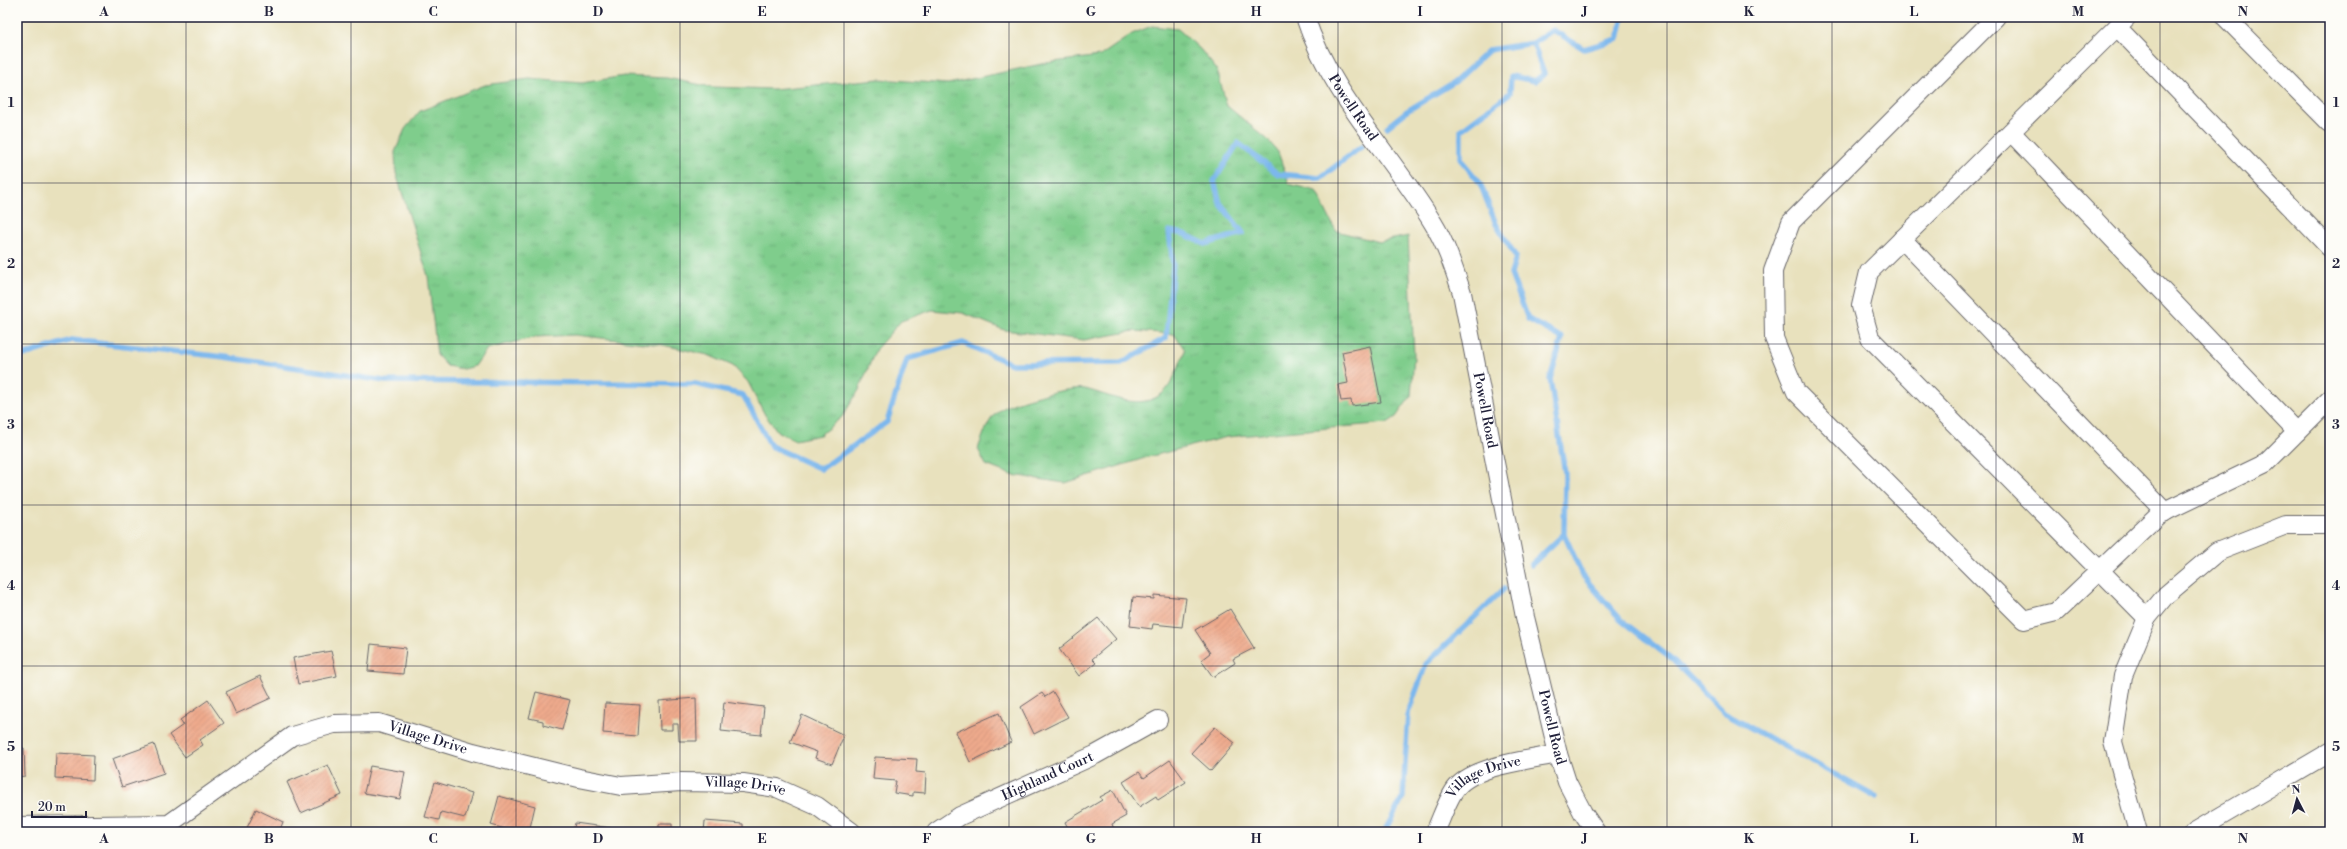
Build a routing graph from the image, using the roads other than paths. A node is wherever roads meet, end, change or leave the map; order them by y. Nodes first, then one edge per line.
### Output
1 (1306, 17) edge
2 (1996, 17) edge
3 (2225, 17) edge
4 (2122, 22) edge
5 (2330, 123) edge
6 (2011, 132) junction
7 (1902, 239) junction
8 (2330, 248) edge
9 (2330, 399) edge
10 (2297, 432) junction
11 (2165, 512) junction
12 (2330, 525) edge
13 (2100, 571) junction
14 (2147, 618) junction
15 (1158, 720) dead end
16 (2330, 752) edge
17 (1558, 754) junction
18 (17, 826) edge
19 (171, 828) edge
20 (852, 832) edge
21 (936, 832) edge
22 (1436, 832) edge
23 (1596, 832) edge
24 (2138, 832) edge
25 (2194, 832) edge

1 - 17 street, Powell Road
2 - 13 street
3 - 5 street
4 - 6 street
4 - 8 street
6 - 7 street
6 - 10 street
7 - 11 street
7 - 13 street
9 - 10 street
10 - 11 street
11 - 13 street
12 - 14 street
13 - 14 street
14 - 24 street
15 - 21 street, Highland Court
16 - 25 street
17 - 22 street, Village Drive
17 - 23 street, Powell Road
18 - 19 street, Village Drive
19 - 20 street, Village Drive

